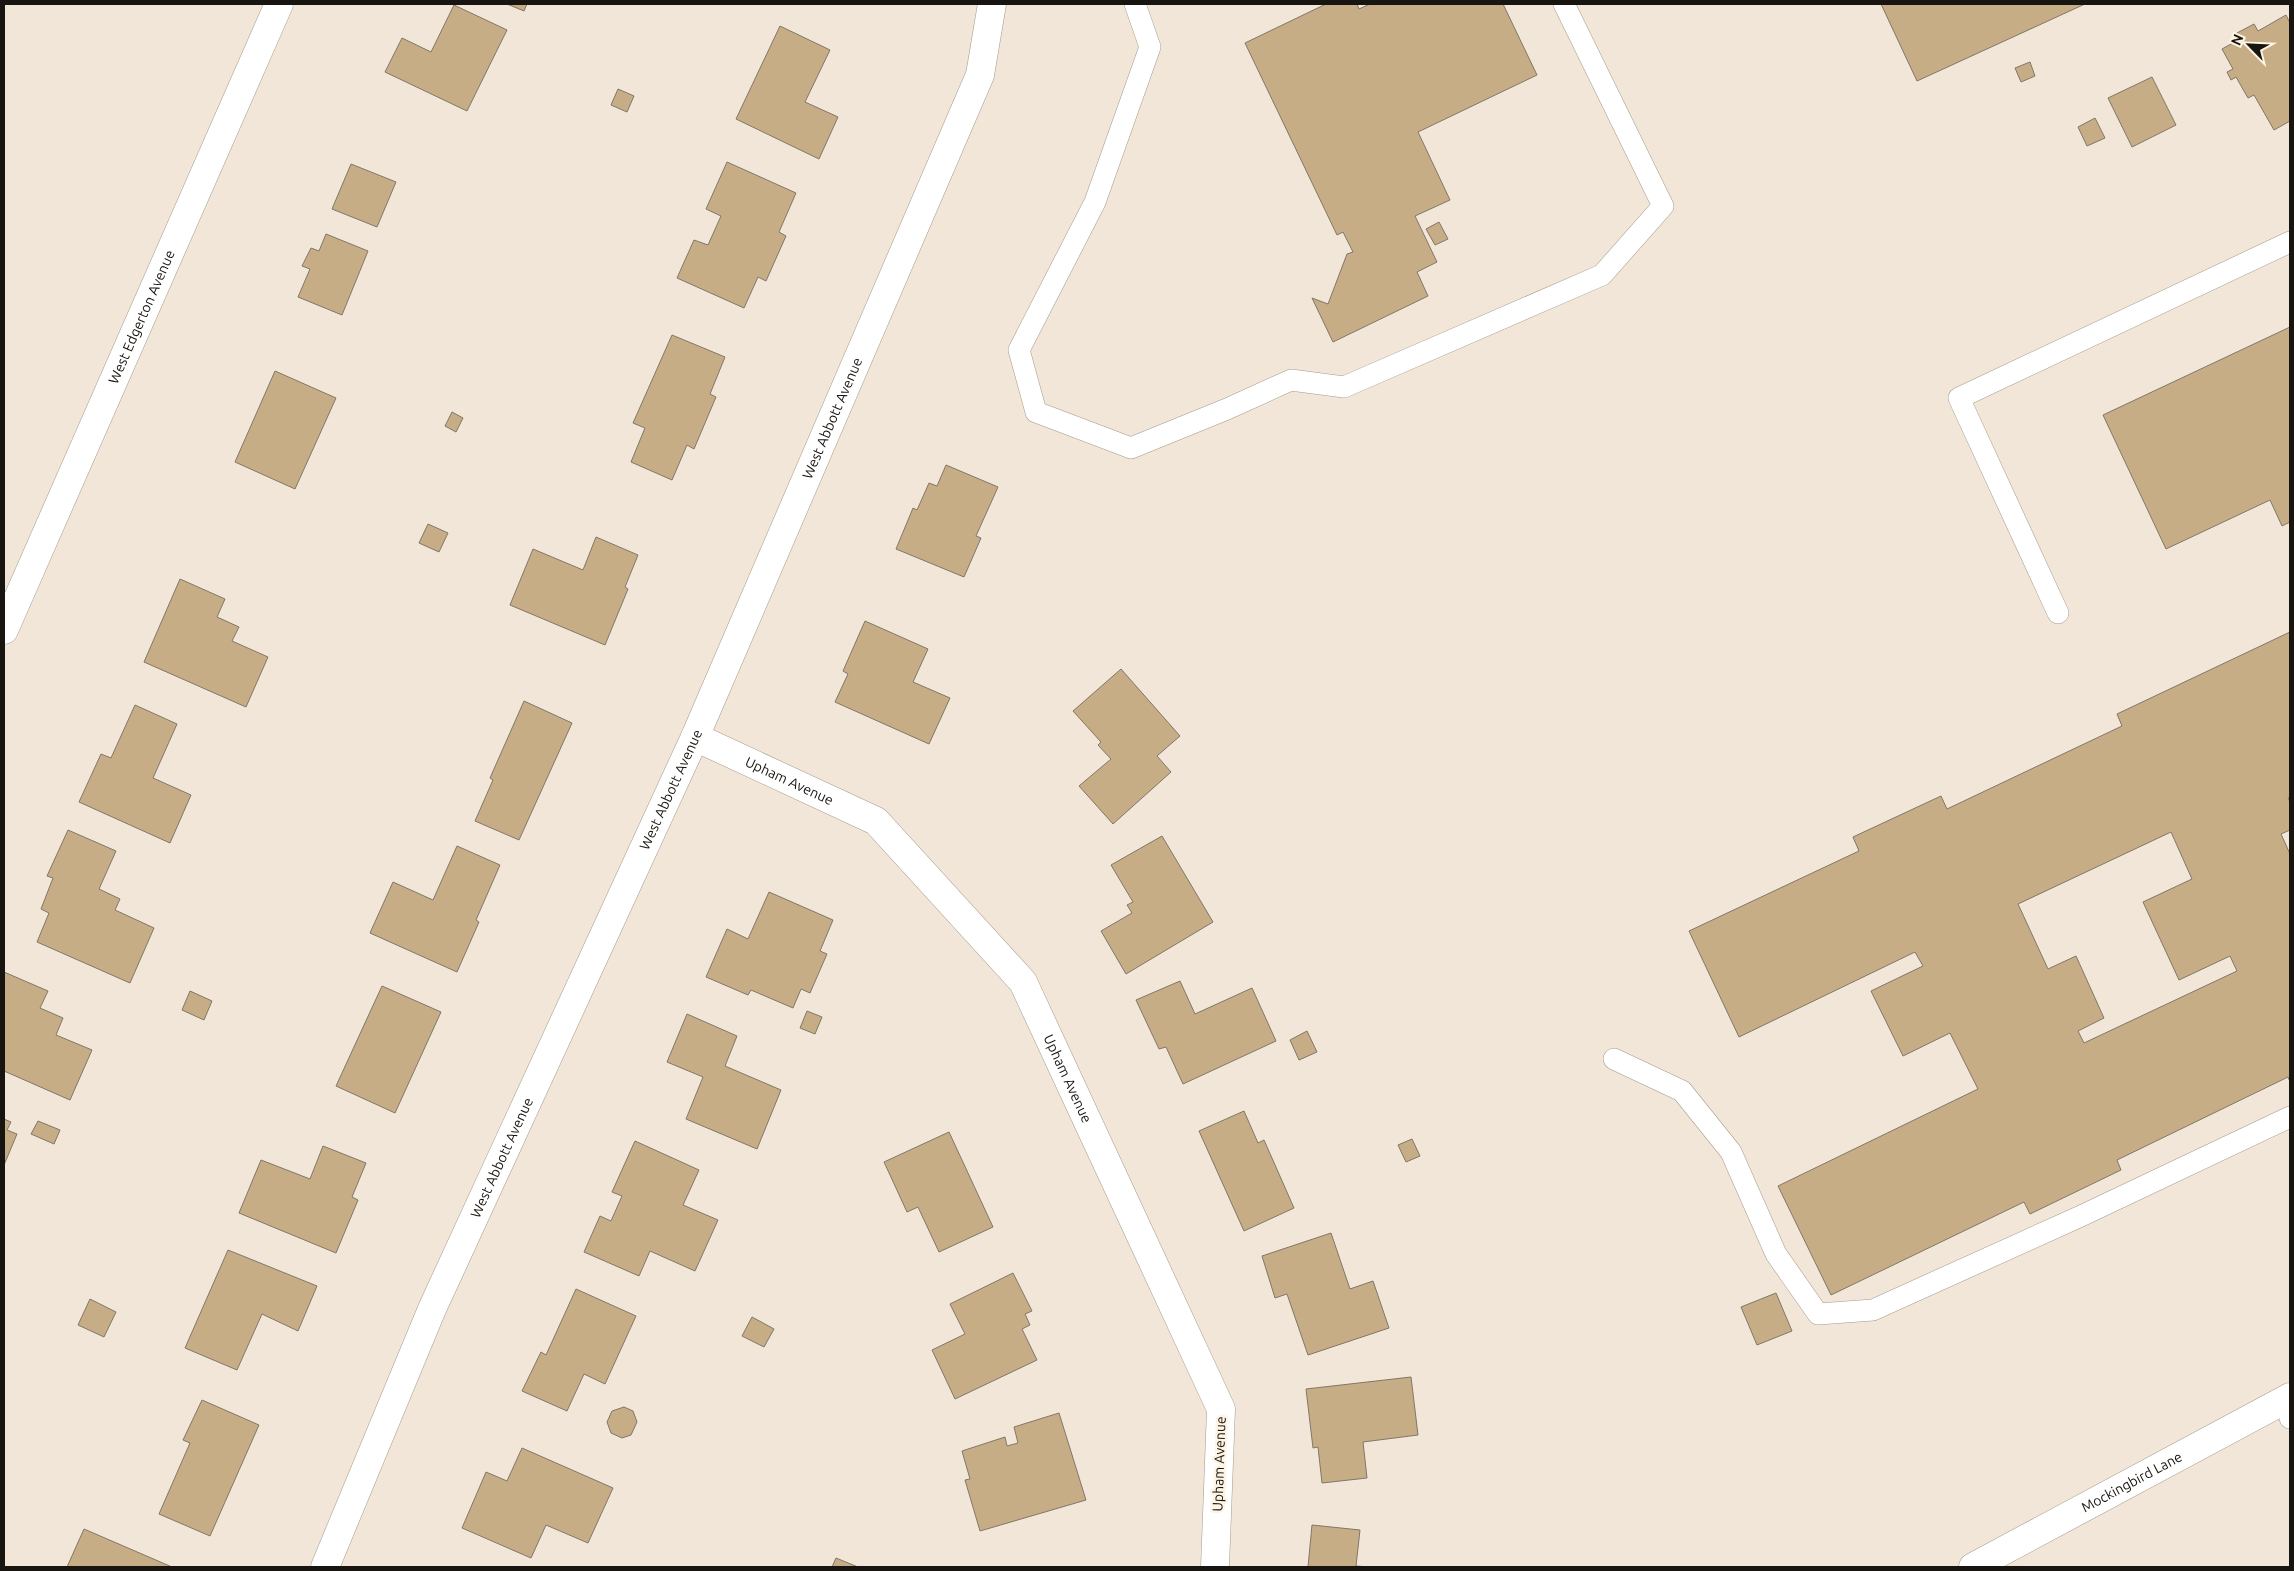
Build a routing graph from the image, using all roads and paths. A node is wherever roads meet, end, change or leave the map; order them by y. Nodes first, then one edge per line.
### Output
1 (279, 4) edge
2 (992, 4) edge
3 (1135, 4) edge
4 (1564, 4) edge
5 (2290, 242) edge
6 (2058, 613) dead end
7 (4, 630) edge
8 (695, 738) junction
9 (1614, 1060) dead end
10 (2290, 1117) edge
11 (2289, 1405) edge
12 (325, 1567) edge
13 (1216, 1567) edge
14 (1973, 1567) edge

1 - 7 street, West Edgerton Avenue
2 - 8 street, West Abbott Avenue
3 - 4 lane
5 - 6 lane
8 - 12 street, West Abbott Avenue
8 - 13 street, Upham Avenue
9 - 10 lane
11 - 14 street, Mockingbird Lane

